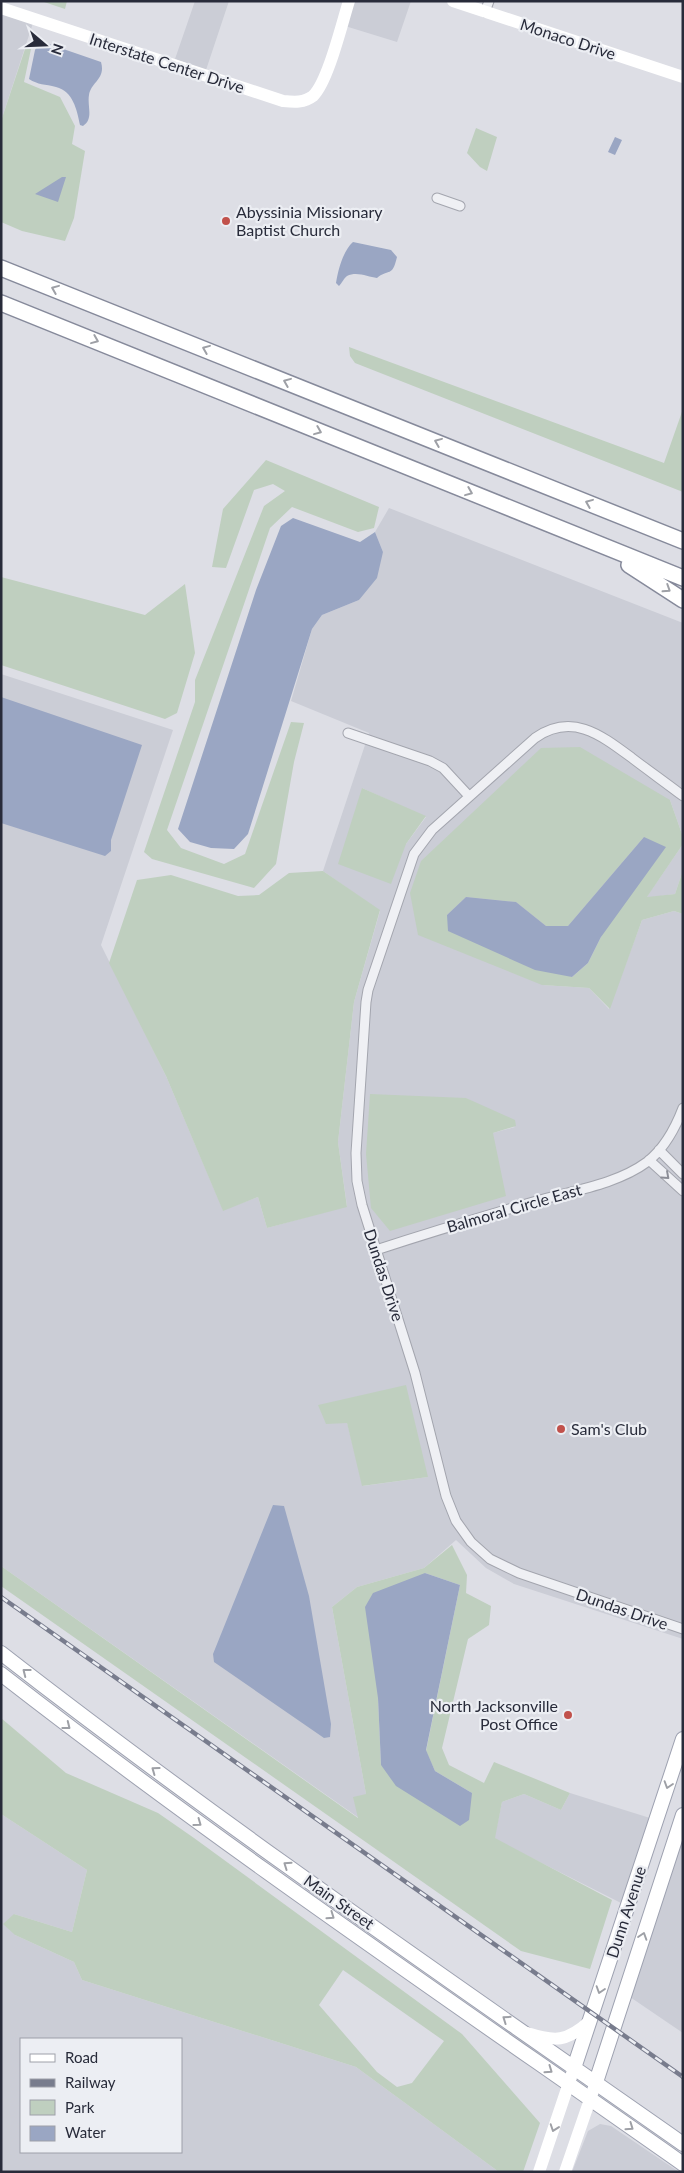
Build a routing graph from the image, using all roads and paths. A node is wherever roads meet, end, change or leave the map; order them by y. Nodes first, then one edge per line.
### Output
1 (349, 1) edge
2 (453, 1) edge
3 (487, 7) edge
4 (1, 8) edge
5 (683, 77) edge
6 (437, 198) dead end
7 (460, 206) dead end
8 (1, 268) edge
9 (1, 303) edge
10 (615, 513) junction
11 (683, 531) edge
12 (683, 541) edge
13 (596, 544) junction
14 (683, 578) edge
15 (683, 600) edge
16 (348, 733) dead end
17 (468, 795) junction
18 (683, 796) edge
19 (683, 1108) edge
20 (659, 1150) junction
21 (649, 1160) junction
22 (683, 1174) edge
23 (683, 1191) edge
24 (376, 1250) junction
25 (683, 1629) edge
26 (1, 1653) edge
27 (1, 1674) edge
28 (683, 1739) edge
29 (130, 1752) junction
30 (119, 1765) junction
31 (683, 1814) edge
32 (590, 2021) junction
33 (523, 2032) junction
34 (574, 2068) junction
35 (596, 2082) junction
36 (568, 2084) junction
37 (590, 2099) junction
38 (683, 2144) edge
39 (683, 2164) edge
40 (539, 2172) edge
41 (565, 2172) edge

1 - 4 street, Interstate Center Drive
2 - 3 street, Monaco Drive
3 - 5 street, Monaco Drive
6 - 7 street
10 -> 8 highway
9 -> 13 highway
10 - 11 highway
10 - 12 highway
13 - 14 highway
13 -> 15 highway
16 - 17 street
17 - 18 street, Dundas Drive
17 - 24 street, Dundas Drive
19 - 20 street, Balmoral Circle East
20 - 21 street, Balmoral Circle East
20 - 22 street
21 -> 23 street
21 - 24 street, Balmoral Circle East
24 - 25 street, Dundas Drive
29 -> 26 main road, Main Street
27 -> 30 main road, Main Street
28 -> 32 main road, Dunn Avenue
29 - 30 street
33 -> 29 main road, Main Street
30 -> 36 main road, Main Street
35 -> 31 main road, Dunn Avenue
32 - 33 street
32 - 34 main road, Dunn Avenue
33 - 34 main road, Main Street
34 - 35 main road, Main Street
34 - 36 street, Dunn Avenue
35 - 37 street, Dunn Avenue
35 - 38 main road, Main Street
36 - 37 main road, Main Street
36 -> 40 street, Dunn Avenue
37 -> 39 main road, Main Street
37 - 41 street, Dunn Avenue

